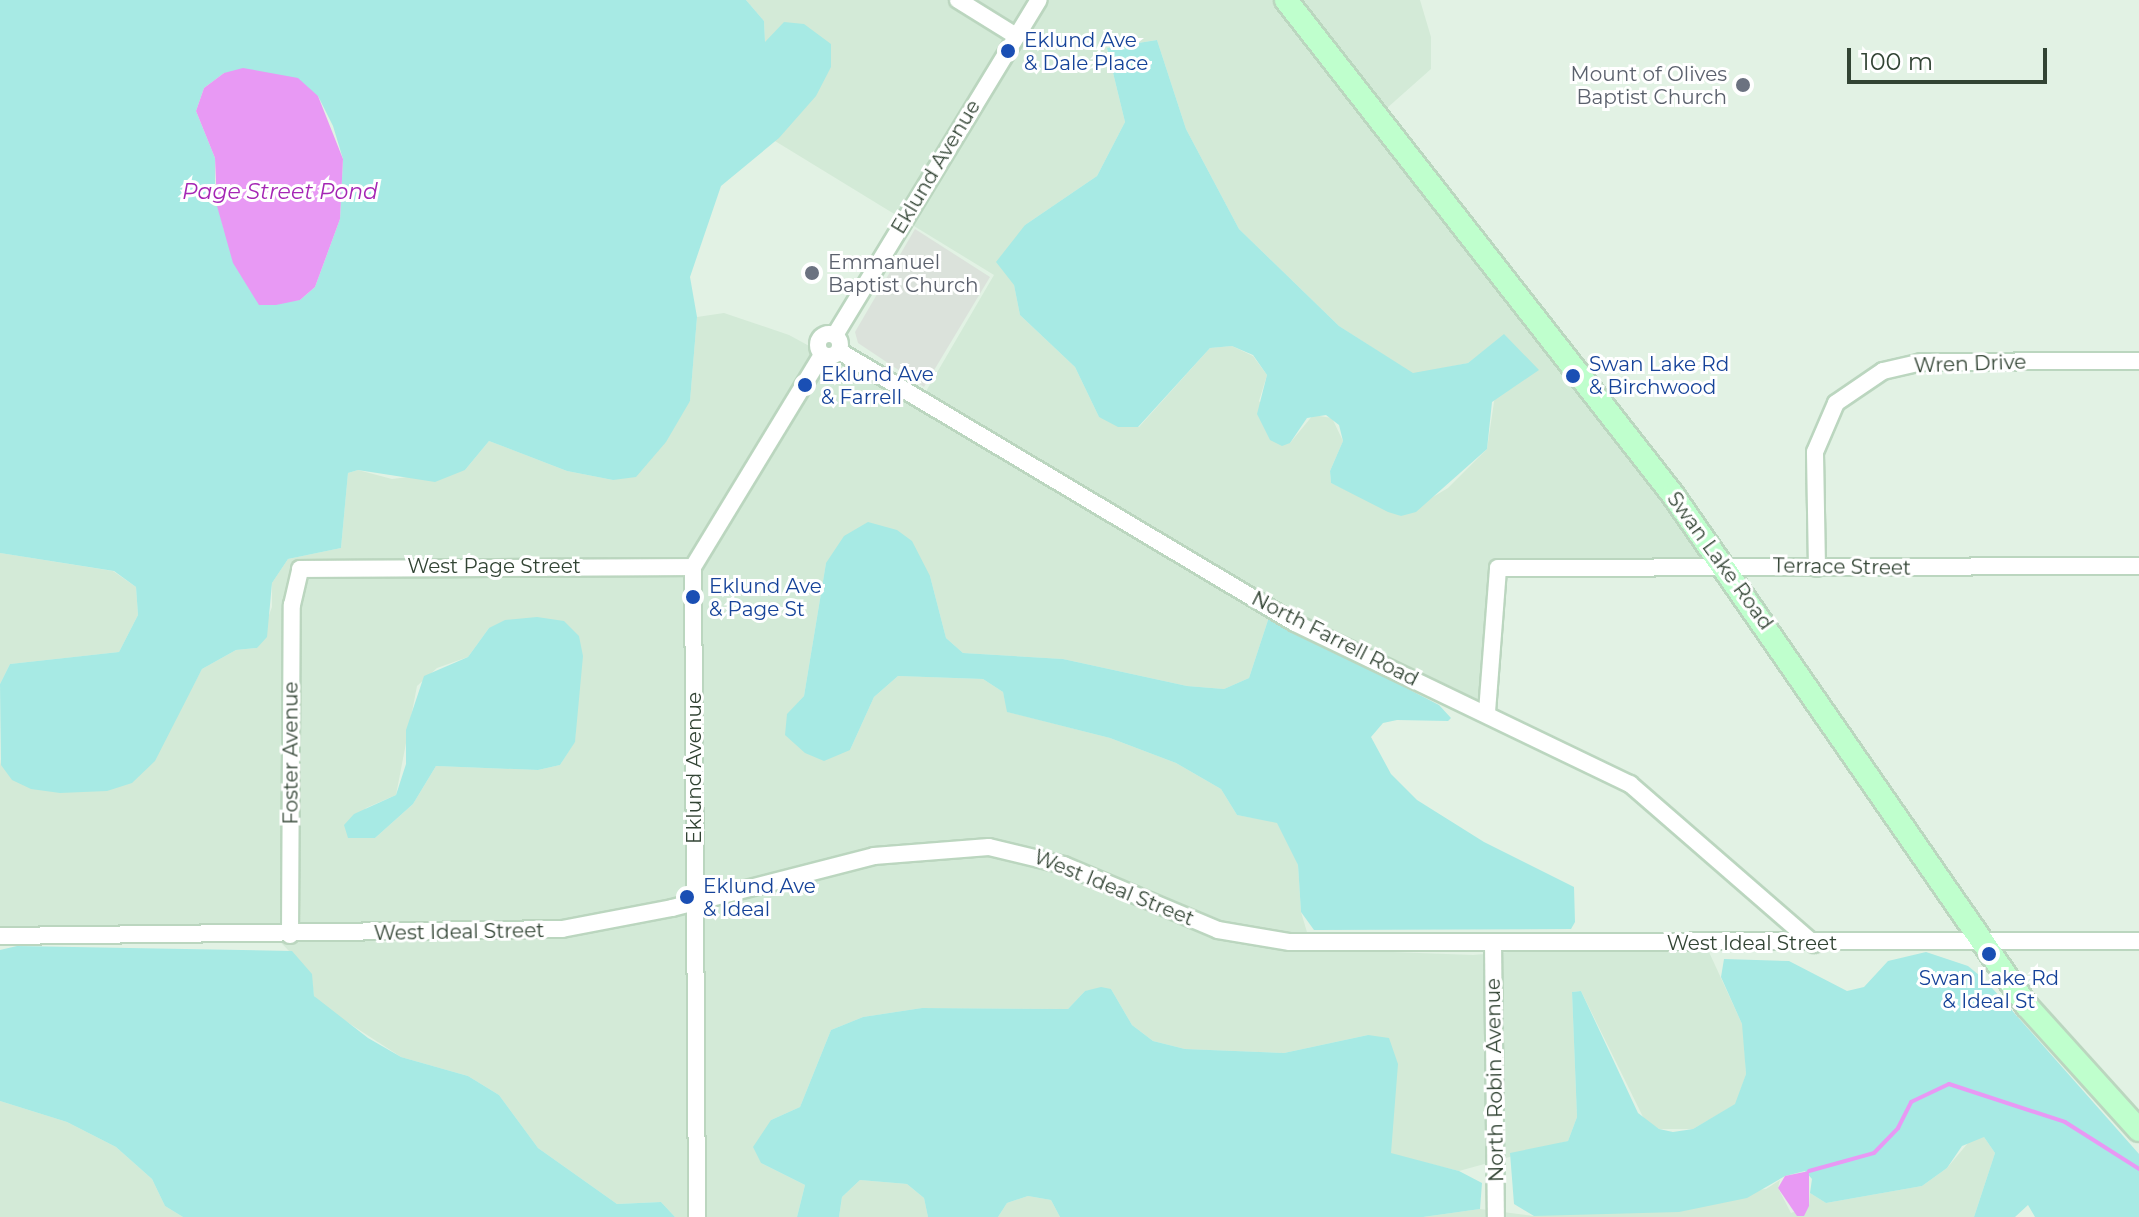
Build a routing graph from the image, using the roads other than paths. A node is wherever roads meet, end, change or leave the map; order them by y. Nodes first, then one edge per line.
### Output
1 (958, 0) edge
2 (1039, 0) edge
3 (1286, 0) edge
4 (1016, 36) junction
5 (837, 343) junction
6 (2139, 361) edge
7 (1723, 564) junction
8 (2139, 566) edge
9 (693, 567) junction
10 (1817, 568) junction
11 (297, 572) joint
12 (1487, 712) junction
13 (694, 902) junction
14 (290, 935) junction
15 (0, 936) edge
16 (1981, 941) junction
17 (2139, 941) edge
18 (1493, 942) junction
19 (1814, 944) junction
20 (2139, 1130) edge
21 (697, 1217) edge
22 (1496, 1217) edge

1 - 4 street
2 - 4 street, Eklund Avenue
3 - 7 street, Swan Lake Road
4 - 5 street, Eklund Avenue
5 - 9 street
5 - 12 street, North Farrell Road
6 - 10 street, Wren Drive
7 - 10 street, Terrace Street
7 - 12 street, Terrace Street
7 - 16 street, Swan Lake Road
8 - 10 street, Terrace Street
9 - 11 street, West Page Street
9 - 13 street, Eklund Avenue
11 - 14 street, Foster Avenue
12 - 19 street, North Farrell Road
13 - 14 street, West Ideal Street
13 - 18 street, West Ideal Street
13 - 21 street, Eklund Avenue
14 - 15 street, West Ideal Street
16 - 17 street, West Ideal Street
16 - 19 street, West Ideal Street
16 - 20 street, Swan Lake Road
18 - 19 street, West Ideal Street
18 - 22 street, North Robin Avenue

